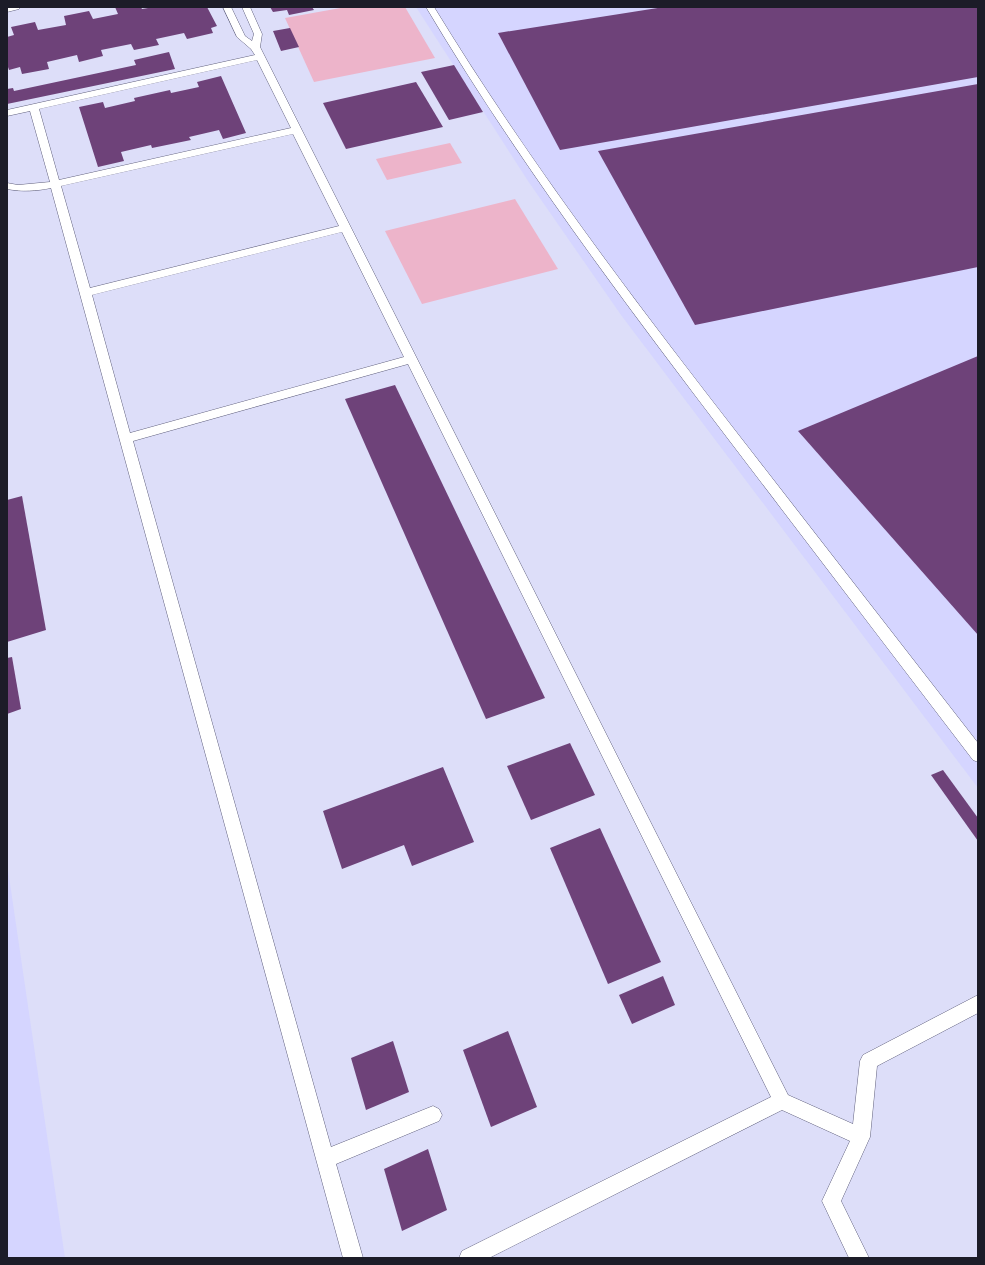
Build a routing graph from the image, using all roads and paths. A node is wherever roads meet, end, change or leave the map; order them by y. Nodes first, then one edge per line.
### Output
1 (16, 7) edge
2 (227, 7) edge
3 (246, 7) edge
4 (430, 7) edge
5 (7, 9) edge
6 (258, 52) junction
7 (34, 107) junction
8 (7, 113) edge
9 (297, 130) junction
10 (55, 184) junction
11 (7, 186) edge
12 (346, 228) junction
13 (85, 293) junction
14 (412, 359) junction
15 (125, 439) junction
16 (978, 755) edge
17 (978, 1004) edge
18 (782, 1101) junction
19 (433, 1115) dead end
20 (861, 1137) junction
21 (325, 1159) junction
22 (352, 1258) edge
23 (469, 1258) edge
24 (859, 1258) edge

1 - 5 lane
2 - 6 lane
3 - 6 lane
4 - 16 lane
6 - 7 lane
6 - 9 lane
7 - 8 lane
7 - 10 lane
9 - 10 lane
9 - 12 lane
10 - 11 lane
10 - 13 lane
12 - 13 lane
12 - 14 lane
13 - 15 lane
14 - 15 lane
14 - 18 lane
15 - 21 lane
17 - 20 lane
18 - 20 lane
18 - 23 lane
19 - 21 lane
20 - 24 lane
21 - 22 lane

